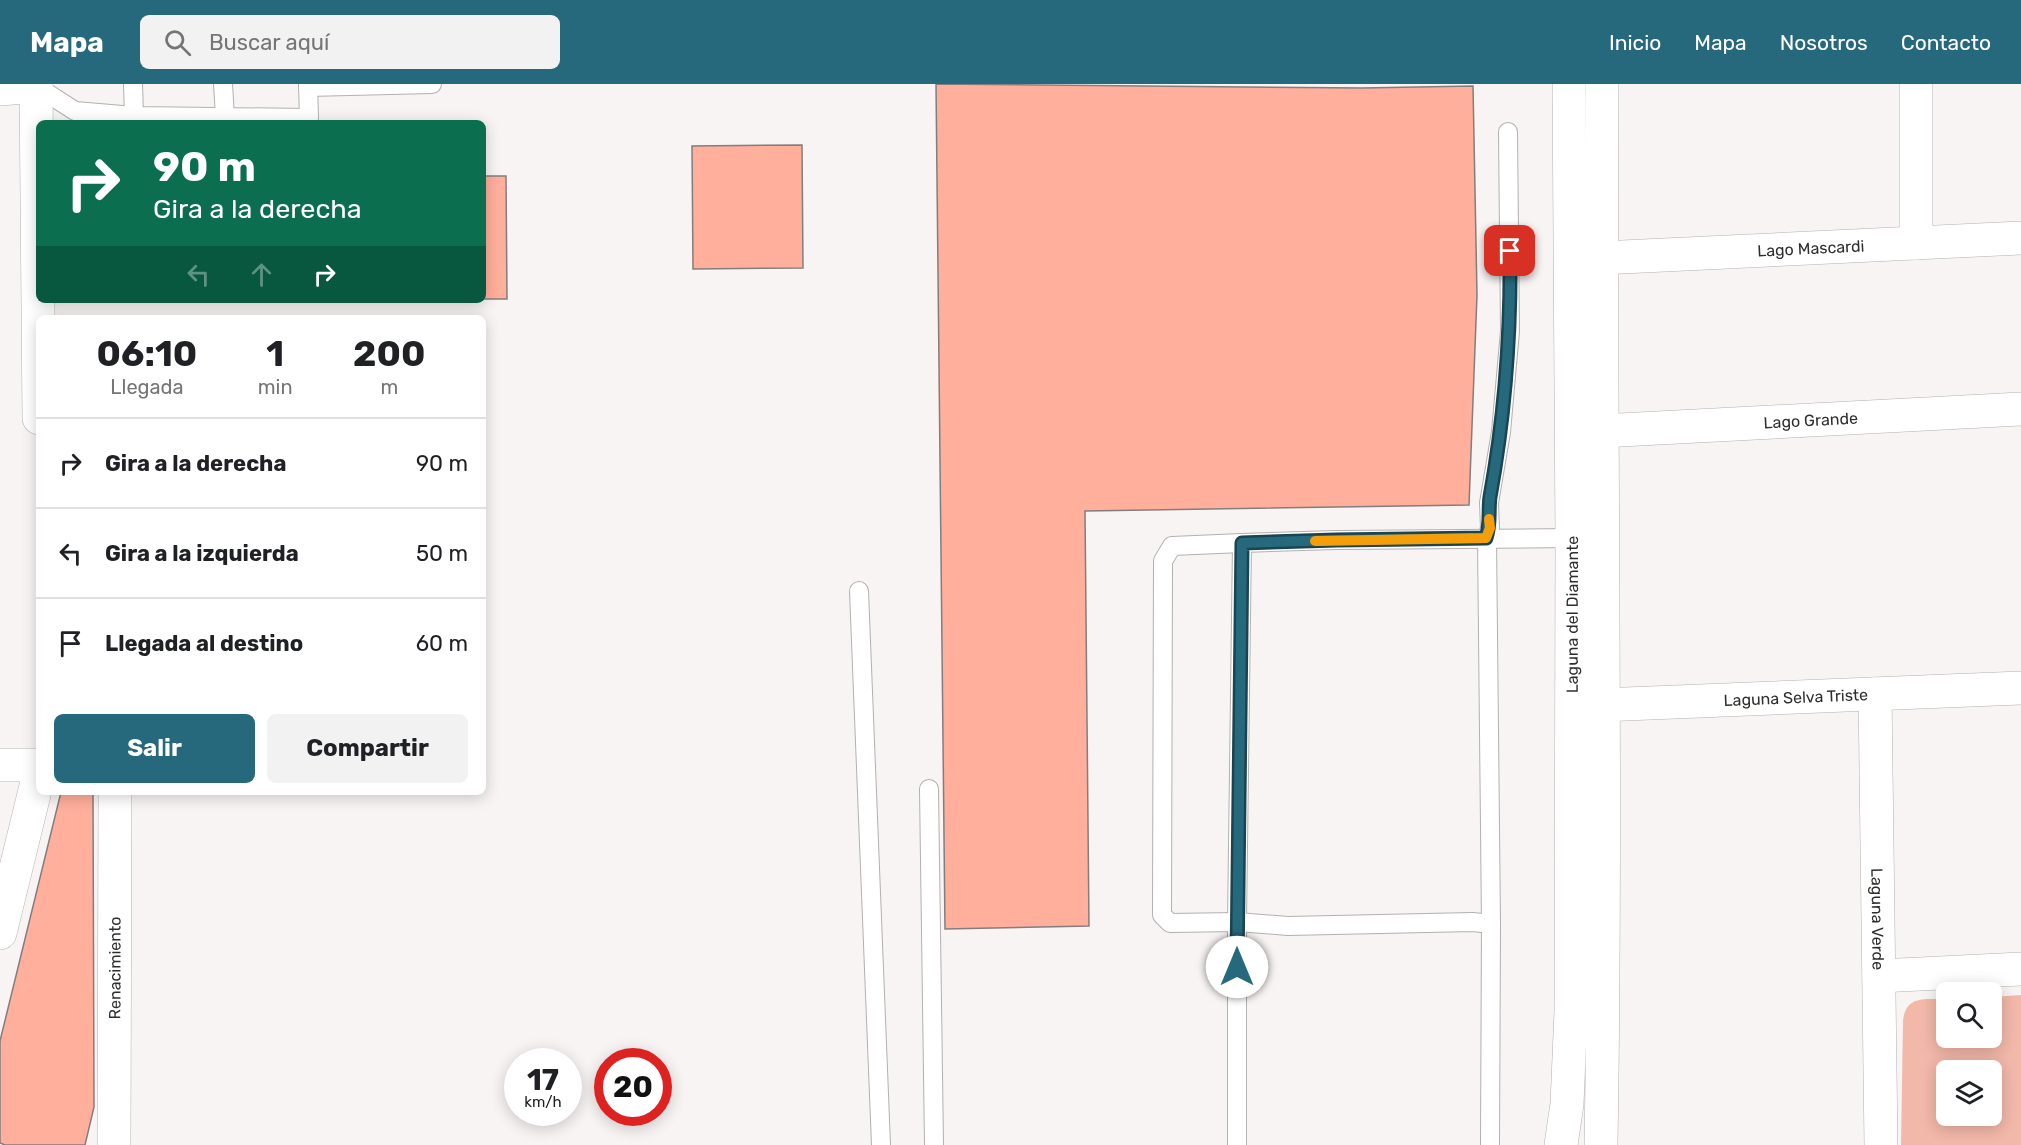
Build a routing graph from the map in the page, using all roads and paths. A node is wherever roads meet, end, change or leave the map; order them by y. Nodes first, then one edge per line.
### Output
1 (133, 84) edge
2 (223, 84) edge
3 (432, 84) edge
4 (1569, 84) edge
5 (1602, 84) edge
6 (1916, 84) edge
7 (37, 85) edge
8 (308, 85) edge
9 (0, 89) edge
10 (134, 116) junction
11 (225, 117) junction
12 (37, 120) edge
13 (1508, 132) dead end
14 (2021, 238) edge
15 (1916, 243) junction
16 (1601, 258) junction
17 (2021, 409) edge
18 (1586, 431) junction
19 (1486, 538) junction
20 (1572, 538) junction
21 (1242, 543) junction
22 (859, 591) dead end
23 (2021, 688) edge
24 (1875, 694) junction
25 (1603, 705) junction
26 (1571, 707) junction
27 (0, 765) edge
28 (36, 765) edge
29 (36, 786) edge
30 (929, 789) dead end
31 (115, 795) edge
32 (1236, 922) junction
33 (1491, 924) junction
34 (0, 933) edge
35 (2021, 969) edge
36 (1879, 976) junction
37 (114, 1145) edge
38 (881, 1145) edge
39 (934, 1145) edge
40 (1237, 1145) edge
41 (1490, 1145) edge
42 (1561, 1145) edge
43 (1601, 1145) edge
44 (1881, 1145) edge

1 - 10 lane
2 - 11 lane
3 - 8 lane
4 - 18 street, Laguna del Diamante
5 - 16 street, Laguna del Diamante
6 - 15 street
7 - 9 street
7 - 10 lane
7 - 12 street
8 - 11 lane
10 - 11 lane
13 - 19 lane
14 - 15 street, Lago Mascardi
15 - 16 street, Lago Mascardi
16 - 18 street, Laguna del Diamante
17 - 18 street, Lago Grande
18 - 20 street, Laguna del Diamante
18 - 25 street, Laguna del Diamante
19 - 20 lane
19 - 21 lane
19 - 33 lane
20 - 26 street, Laguna del Diamante
21 - 32 lane
21 - 32 lane
22 - 38 lane
23 - 24 street, Laguna Selva Triste
24 - 25 street, Laguna Selva Triste
24 - 36 street, Laguna Verde
25 - 26 street, Laguna Selva Triste
25 - 43 street, Laguna del Diamante
26 - 42 street, Laguna del Diamante
27 - 28 street
29 - 34 street
30 - 39 lane
31 - 37 street, Renacimiento
32 - 33 lane
32 - 40 lane
33 - 41 lane
35 - 36 street
36 - 44 street, Laguna Verde

